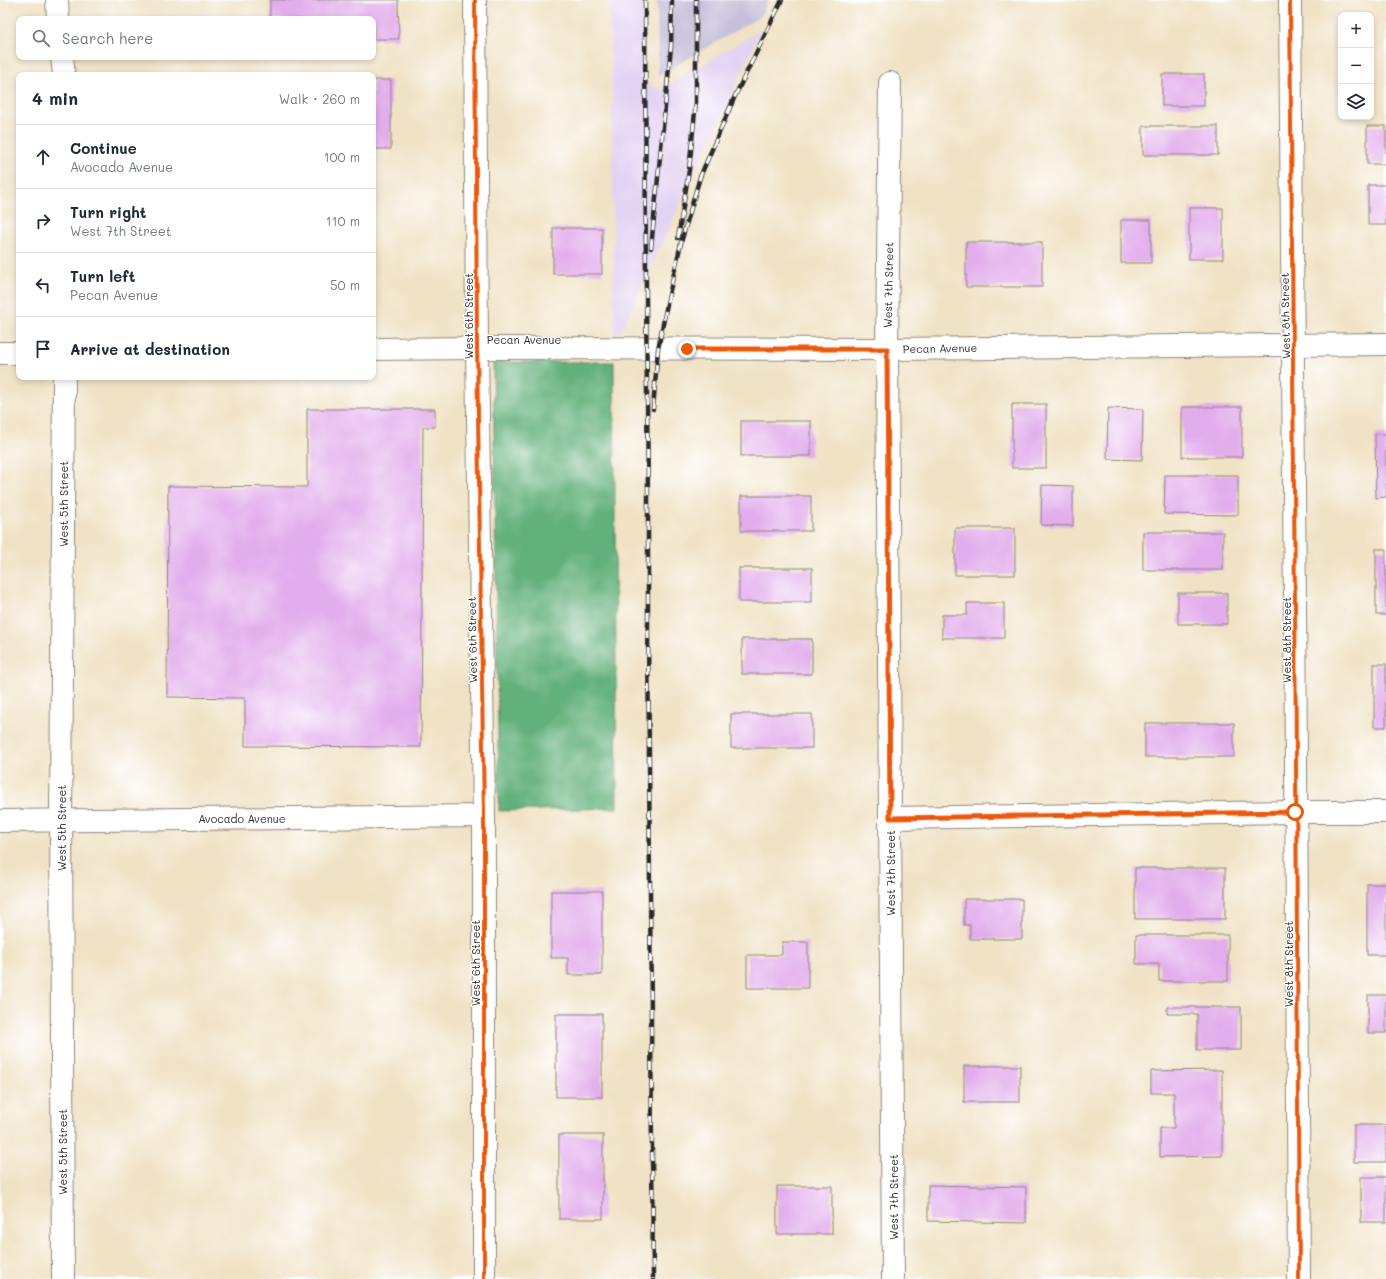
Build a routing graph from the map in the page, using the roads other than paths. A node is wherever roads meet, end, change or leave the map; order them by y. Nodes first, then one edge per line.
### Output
1 (56, 0) edge
2 (475, 0) edge
3 (1290, 0) edge
4 (58, 16) edge
5 (62, 60) edge
6 (64, 72) edge
7 (890, 83) dead end
8 (1294, 344) junction
9 (1386, 344) edge
10 (477, 348) junction
11 (376, 349) edge
12 (887, 349) junction
13 (0, 353) edge
14 (16, 353) edge
15 (64, 380) edge
16 (1295, 812) junction
17 (1386, 812) edge
18 (484, 816) junction
19 (890, 818) junction
20 (61, 820) junction
21 (0, 821) edge
22 (63, 1279) edge
23 (484, 1279) edge
24 (893, 1279) edge
25 (1299, 1279) edge

1 - 4 street
2 - 10 street, West 6th Street
3 - 8 street, West 8th Street
5 - 6 street
7 - 12 street, West 7th Street
8 - 9 street, Pecan Avenue
8 - 12 street, Pecan Avenue
8 - 16 street, West 8th Street
10 - 11 street, Pecan Avenue
10 - 12 street, Pecan Avenue
10 - 18 street, West 6th Street
12 - 19 street, West 7th Street
13 - 14 street
15 - 20 street, West 5th Street
16 - 17 street
16 - 19 street
16 - 25 street, West 8th Street
18 - 20 street, Avocado Avenue
18 - 23 street, West 6th Street
19 - 24 street, West 7th Street
20 - 21 street, Avocado Avenue
20 - 22 street, West 5th Street

